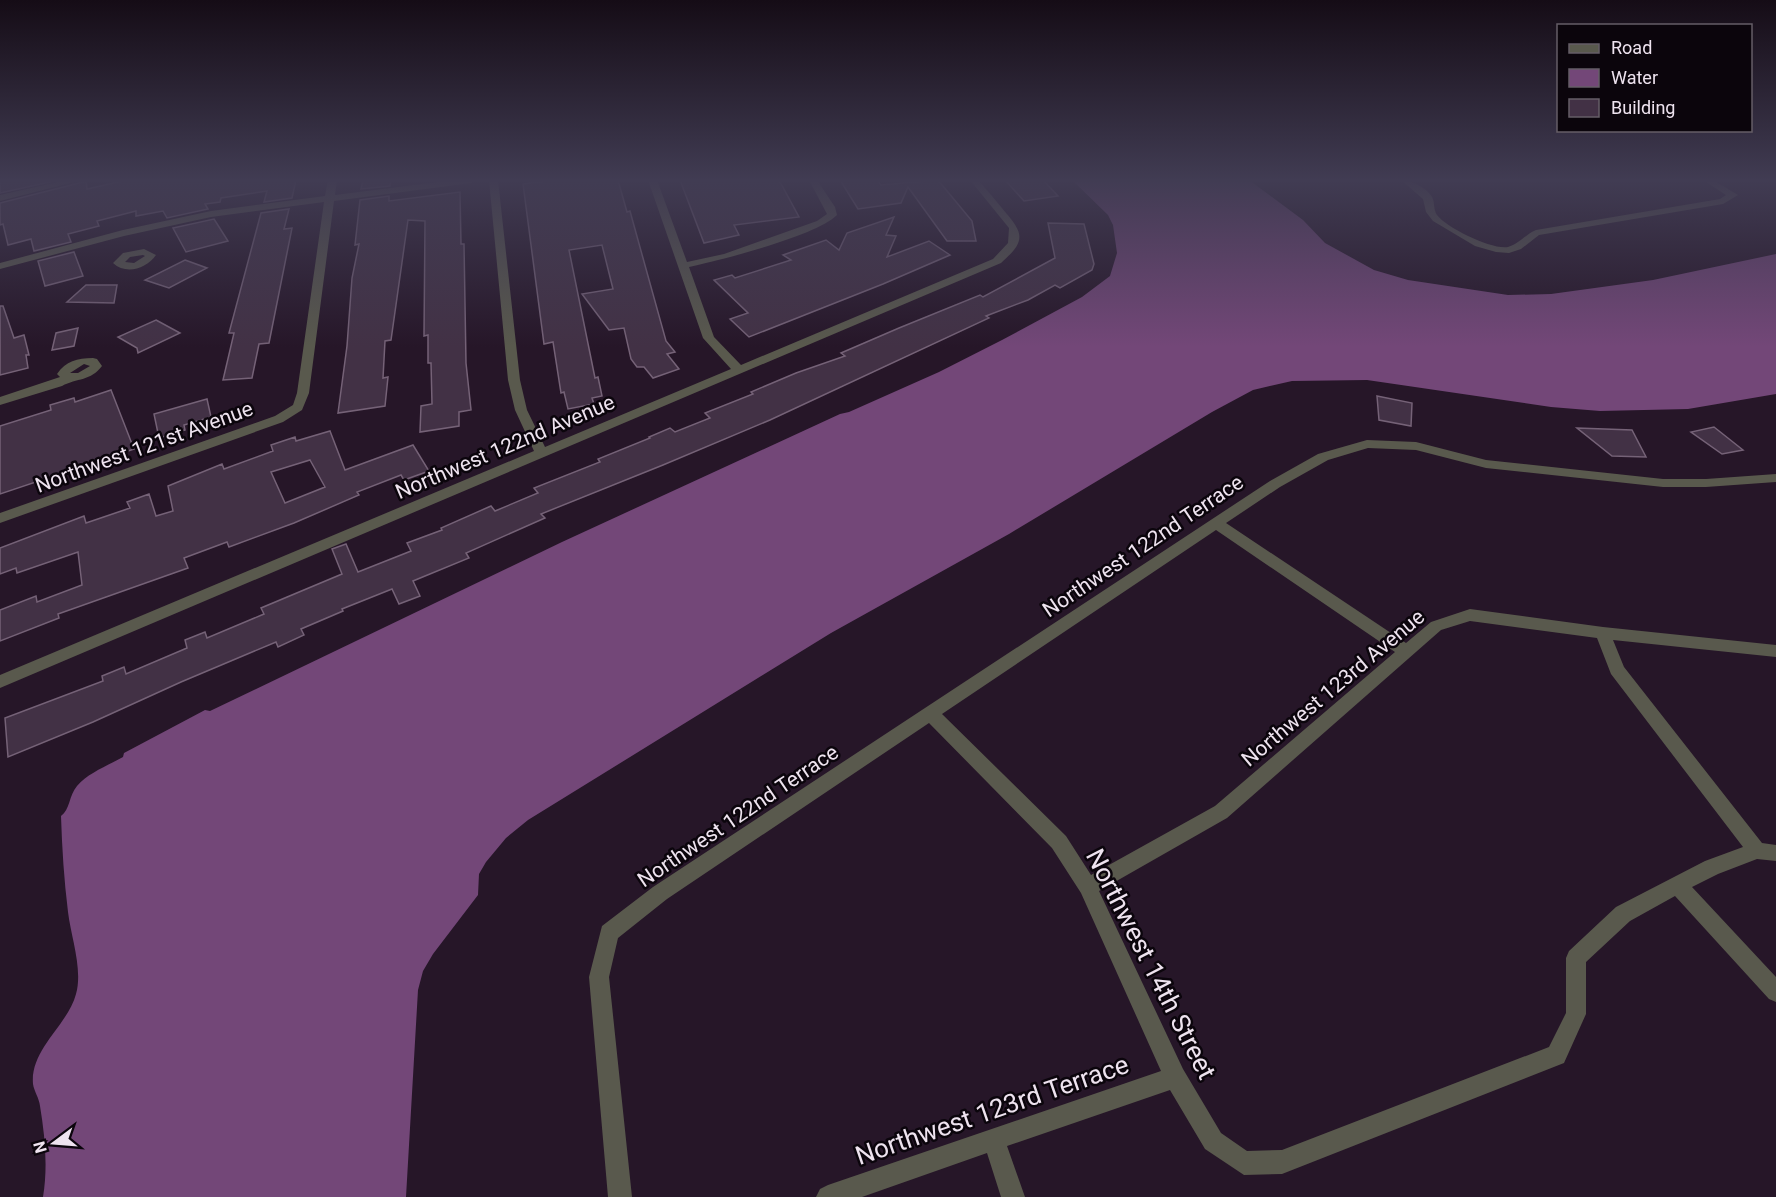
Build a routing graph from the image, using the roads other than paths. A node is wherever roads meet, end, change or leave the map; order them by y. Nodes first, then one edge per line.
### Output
1 (112, 236) edge
2 (124, 236) edge
3 (324, 236) edge
4 (499, 236) edge
5 (674, 236) edge
6 (784, 236) edge
7 (1015, 236) edge
8 (1464, 236) edge
9 (1532, 236) edge
10 (133, 253) dead end
11 (685, 265) junction
12 (0, 266) edge
13 (738, 369) junction
14 (69, 377) dead end
15 (0, 401) edge
16 (541, 453) junction
17 (1776, 478) edge
18 (0, 518) edge
19 (1215, 524) junction
20 (1603, 633) junction
21 (1407, 651) junction
22 (1776, 651) edge
23 (0, 682) edge
24 (930, 713) junction
25 (1766, 852) edge
26 (1677, 885) junction
27 (1088, 887) junction
28 (1776, 992) edge
29 (1175, 1077) junction
30 (994, 1141) junction
31 (620, 1197) edge
32 (830, 1197) edge
33 (1012, 1197) edge

1 - 12 street
2 - 10 street
3 - 18 street, Northwest 121st Avenue
4 - 16 street
5 - 11 street
6 - 11 street
7 - 13 street, Northwest 122nd Avenue
8 - 9 street
11 - 13 street
13 - 16 street, Northwest 122nd Avenue
14 - 15 street
16 - 23 street, Northwest 122nd Avenue
17 - 19 street, Northwest 122nd Terrace
19 - 21 street
19 - 24 street, Northwest 122nd Terrace
20 - 21 street, Northwest 123rd Avenue
20 - 22 street, Northwest 123rd Avenue
20 - 25 street
21 - 27 street, Northwest 123rd Avenue
24 - 27 street, Northwest 14th Street
24 - 31 street, Northwest 122nd Terrace
25 - 26 street
26 - 28 street
26 - 29 street, Northwest 14th Street
27 - 29 street, Northwest 14th Street
29 - 30 street, Northwest 123rd Terrace
30 - 32 street, Northwest 123rd Terrace
30 - 33 street

